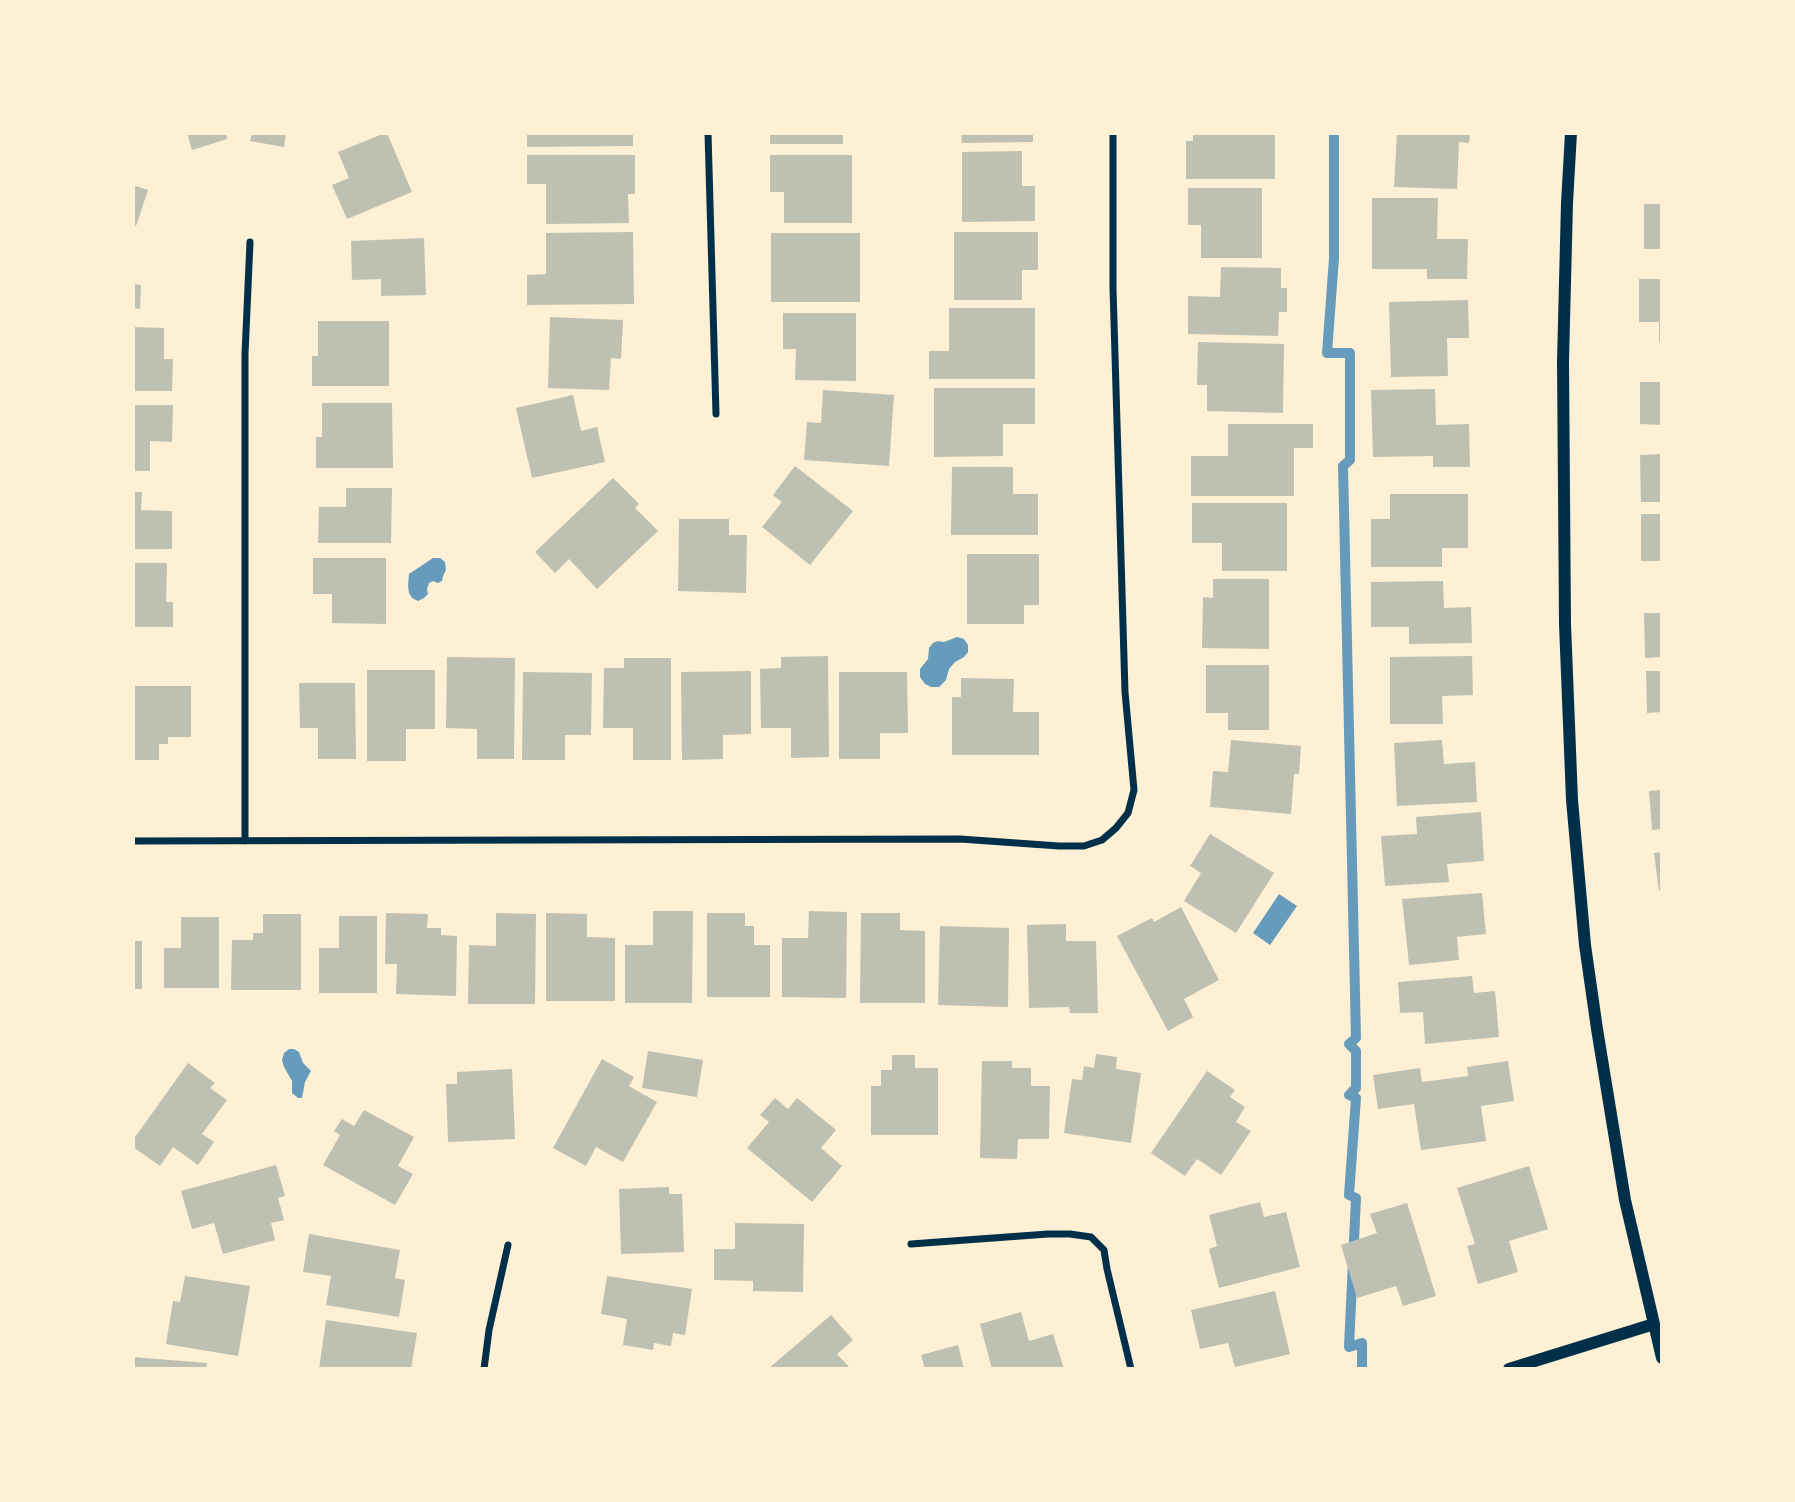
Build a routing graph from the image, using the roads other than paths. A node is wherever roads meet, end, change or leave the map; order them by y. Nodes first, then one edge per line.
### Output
1 (708, 133) edge
2 (1113, 133) edge
3 (1571, 133) edge
4 (250, 242) dead end
5 (716, 414) dead end
6 (133, 841) edge
7 (245, 841) junction
8 (911, 1244) dead end
9 (508, 1245) dead end
10 (1658, 1323) edge
11 (1662, 1358) edge
12 (484, 1369) edge
13 (1131, 1369) edge
14 (1510, 1369) edge

1 - 5 street
2 - 7 street
3 - 10 street
4 - 7 street
6 - 7 street
8 - 13 street
9 - 12 street
10 - 11 street
10 - 14 street

